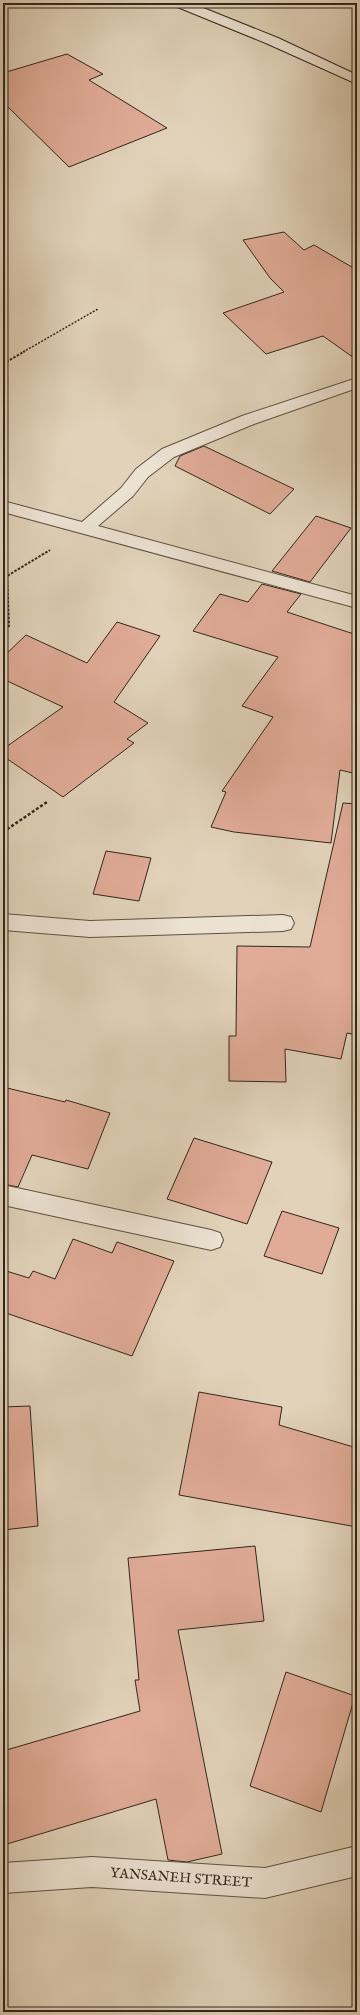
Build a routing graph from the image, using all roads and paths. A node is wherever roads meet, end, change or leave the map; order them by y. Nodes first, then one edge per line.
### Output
1 (180, 3) edge
2 (357, 80) edge
3 (98, 309) dead end
4 (3, 364) edge
5 (357, 383) edge
6 (3, 506) edge
7 (84, 529) junction
8 (357, 602) edge
9 (3, 633) edge
10 (47, 802) dead end
11 (3, 832) edge
12 (3, 922) edge
13 (283, 923) dead end
14 (3, 1195) edge
15 (211, 1240) dead end
16 (357, 1861) edge
17 (3, 1878) edge

1 - 2 street
3 - 4 path
5 - 7 street
6 - 7 street
7 - 8 street
7 - 9 path
10 - 11 path
12 - 13 street
14 - 15 street
16 - 17 street, YANSANEH STREET

